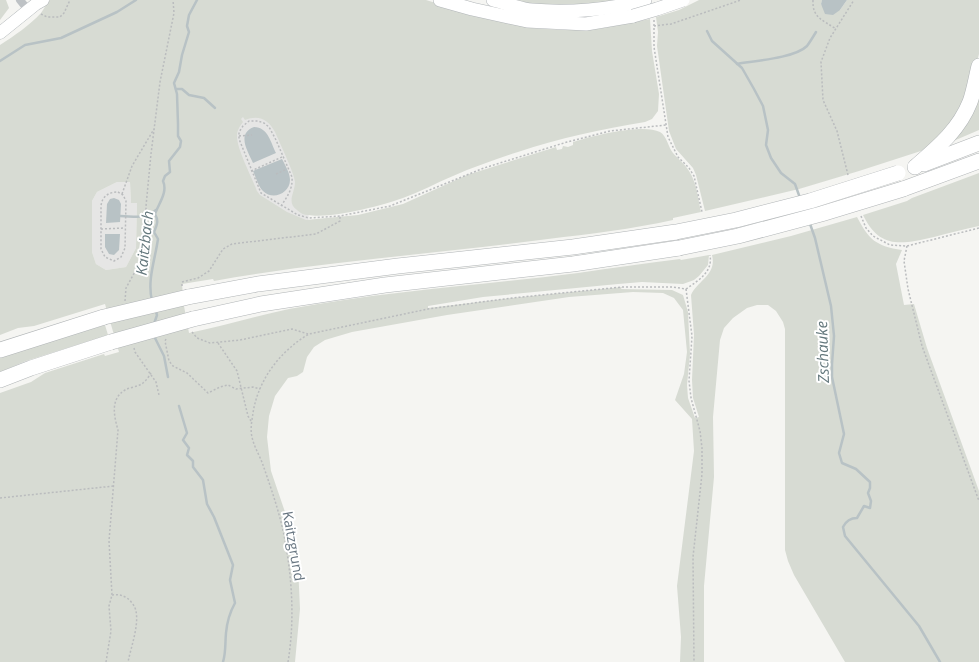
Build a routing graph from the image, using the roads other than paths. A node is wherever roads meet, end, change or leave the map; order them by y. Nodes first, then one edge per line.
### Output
1 (20, 0) edge
2 (440, 0) edge
3 (493, 0) edge
4 (644, 0) edge
5 (683, 0) edge
6 (35, 3) edge
7 (631, 10) junction
8 (0, 33) edge
9 (979, 66) edge
10 (979, 143) edge
11 (979, 160) edge
12 (915, 167) junction
13 (0, 350) edge
14 (0, 380) edge

1 - 6 street
2 - 7 main road
3 - 7 main road
4 - 7 main road
5 - 7 main road, bridge
6 - 8 main road
9 - 12 highway
10 - 12 highway
11 - 14 highway, bridge
12 - 13 highway, bridge

